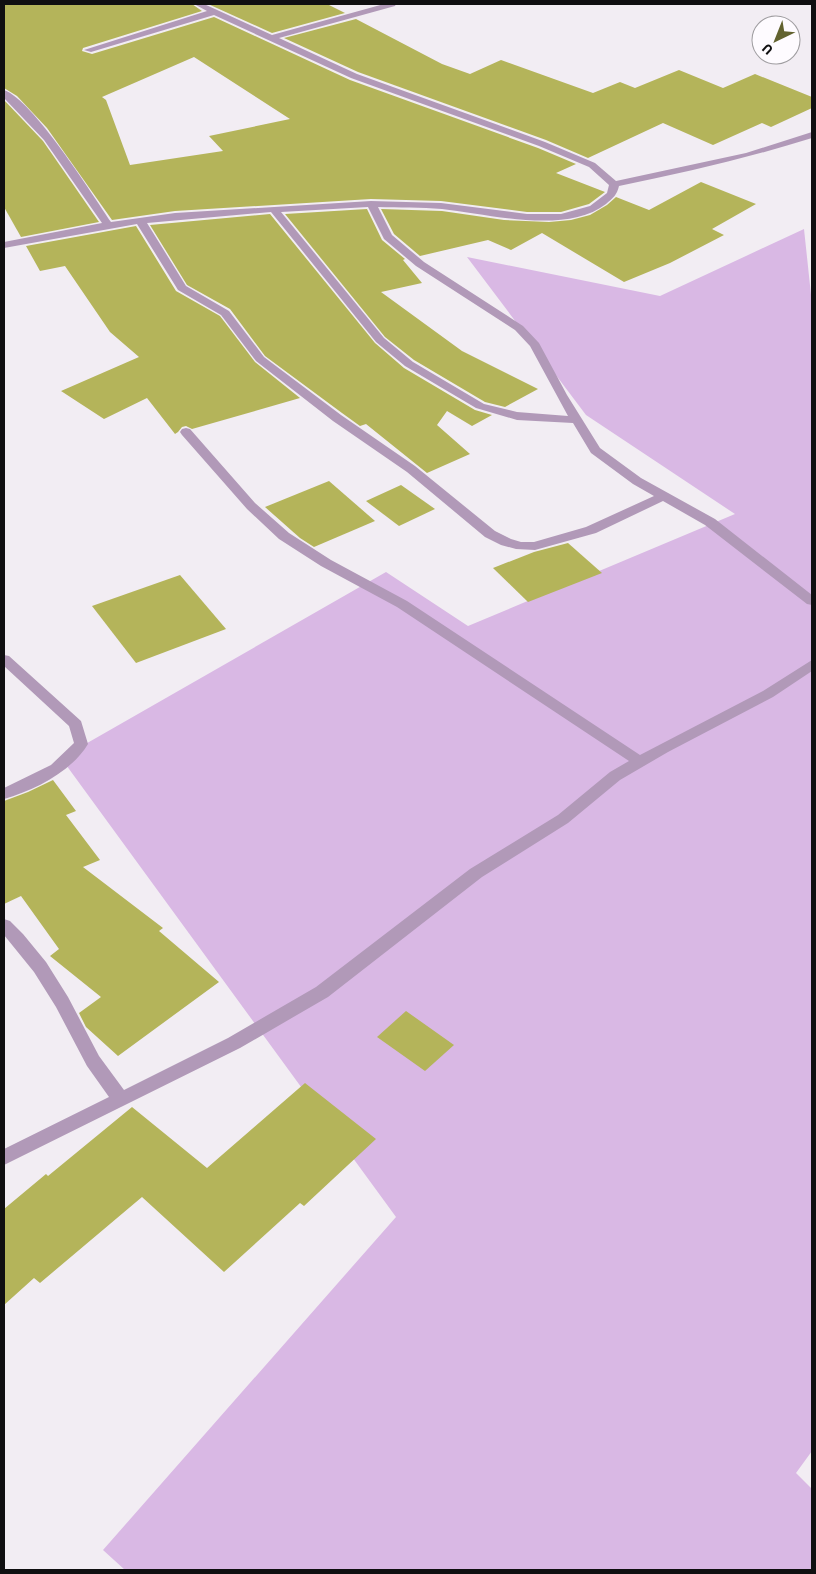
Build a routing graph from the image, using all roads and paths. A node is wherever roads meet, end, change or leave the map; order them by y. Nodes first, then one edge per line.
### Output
1 (198, 4) edge
2 (392, 4) edge
3 (214, 12) junction
4 (274, 37) junction
5 (88, 50) dead end
6 (4, 93) edge
7 (812, 135) edge
8 (614, 184) junction
9 (371, 204) junction
10 (273, 209) junction
11 (140, 220) junction
12 (108, 224) junction
13 (4, 245) edge
14 (576, 420) junction
15 (186, 432) dead end
16 (663, 496) junction
17 (812, 601) edge
18 (4, 659) edge
19 (812, 665) edge
20 (640, 762) junction
21 (4, 794) edge
22 (4, 925) edge
23 (121, 1100) junction
24 (4, 1156) edge

1 - 3 street
2 - 4 street
3 - 4 street
3 - 5 street
4 - 8 street
6 - 12 street
7 - 8 street
8 - 9 street
9 - 10 street
9 - 14 street
10 - 11 street
10 - 14 street
11 - 12 street
11 - 16 street
12 - 13 street
14 - 16 street
15 - 20 street
16 - 17 street
18 - 21 street
19 - 20 street
20 - 23 street
22 - 23 street
23 - 24 street

